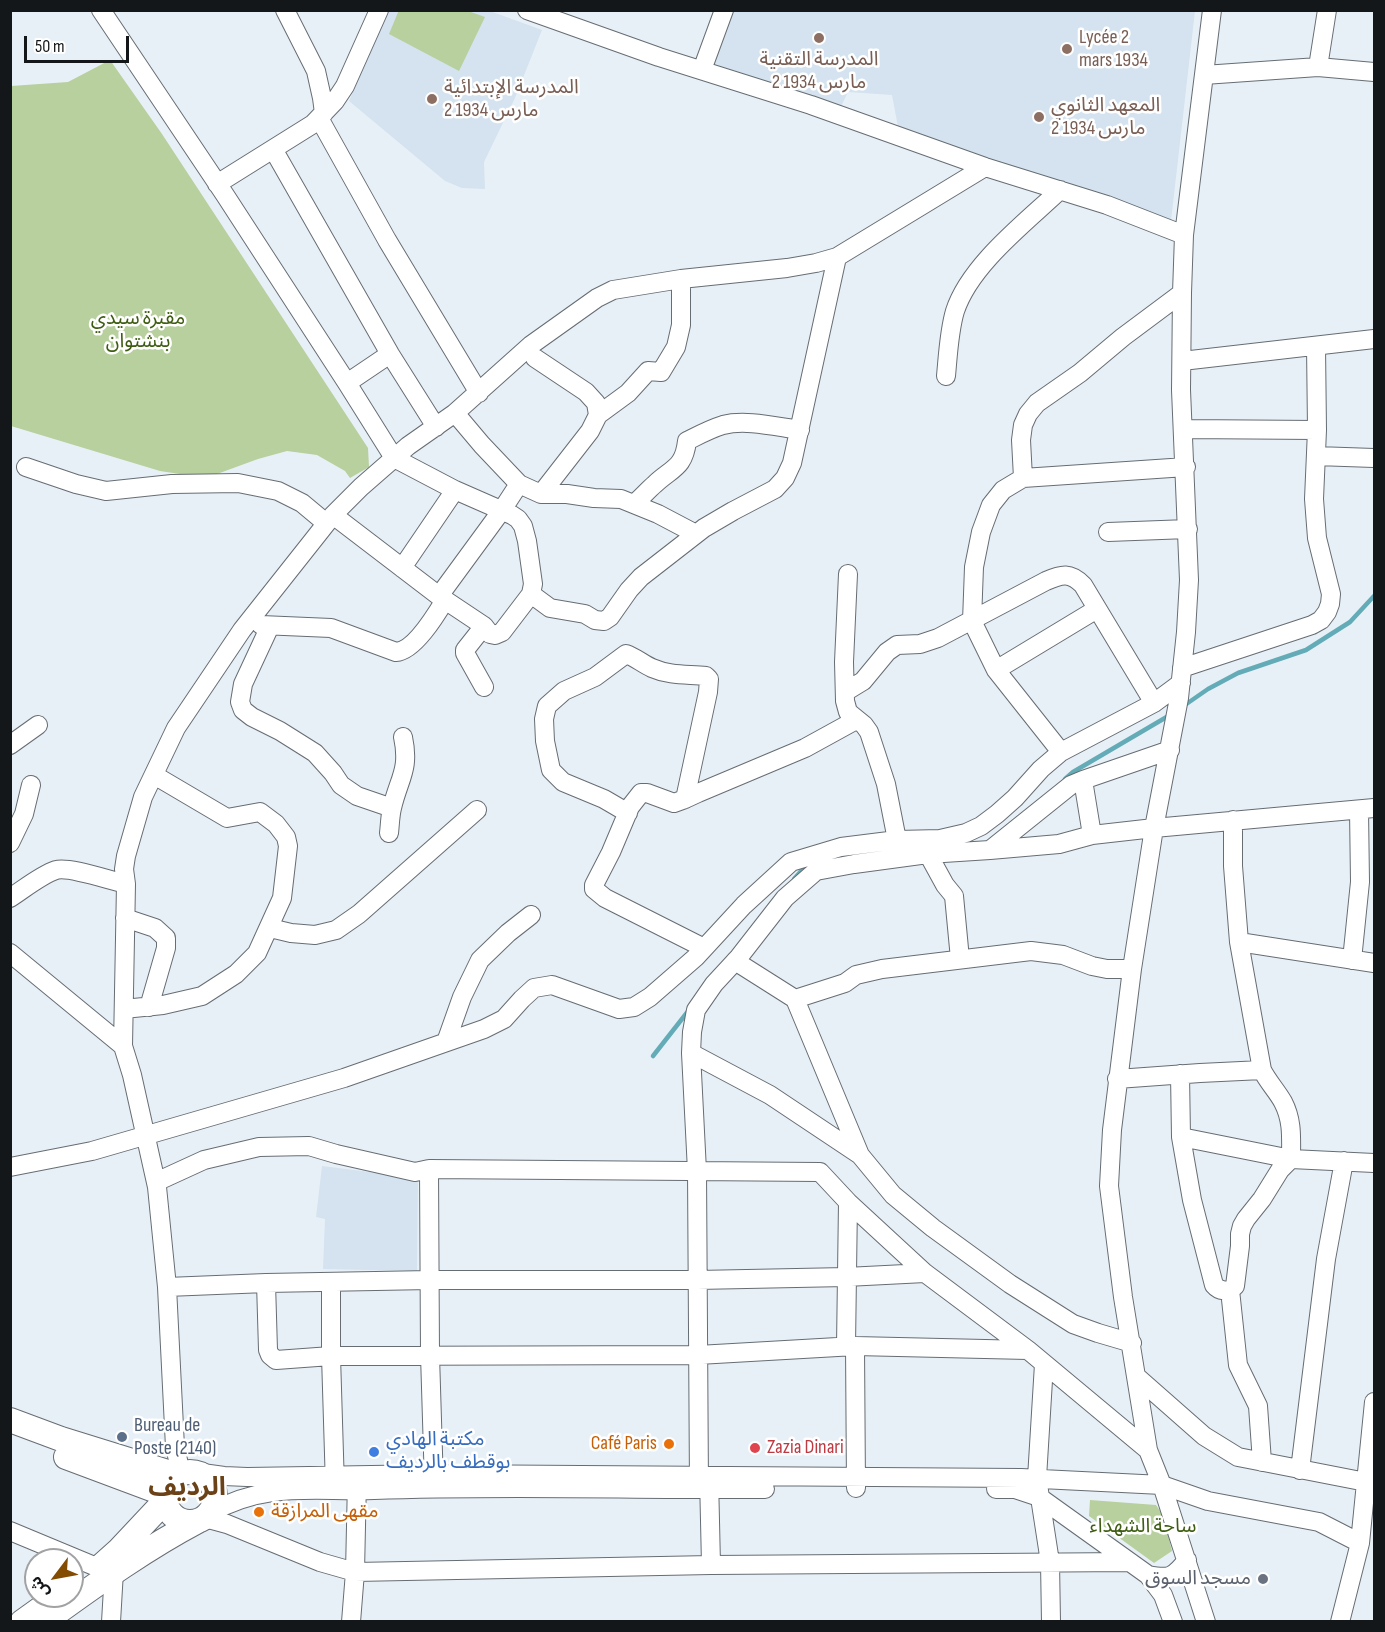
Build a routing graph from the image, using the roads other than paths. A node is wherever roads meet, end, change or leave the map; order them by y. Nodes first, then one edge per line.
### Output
1 (101, 10) edge
2 (285, 10) edge
3 (379, 10) edge
4 (527, 10) edge
5 (724, 10) edge
6 (1212, 10) edge
7 (1327, 10) edge
8 (1318, 67) junction
9 (702, 70) junction
10 (1374, 72) edge
11 (1204, 75) junction
12 (322, 115) junction
13 (273, 149) junction
14 (985, 167) junction
15 (217, 184) junction
16 (1060, 190) junction
17 (1184, 235) junction
18 (837, 257) junction
19 (681, 279) junction
20 (1182, 293) junction
21 (1374, 339) edge
22 (1316, 346) junction
23 (390, 354) junction
24 (535, 358) dead end
25 (1182, 361) junction
26 (946, 376) dead end
27 (347, 382) junction
28 (479, 393) junction
29 (455, 413) junction
30 (598, 415) junction
31 (436, 427) junction
32 (1184, 429) junction
33 (800, 430) junction
34 (1317, 430) junction
35 (1316, 456) junction
36 (394, 458) junction
37 (1374, 458) edge
38 (26, 467) dead end
39 (1186, 467) junction
40 (1023, 478) junction
41 (519, 484) junction
42 (455, 490) junction
43 (541, 494) junction
44 (634, 504) junction
45 (502, 510) junction
46 (330, 519) junction
47 (1188, 529) junction
48 (1108, 532) dead end
49 (696, 534) junction
50 (402, 568) junction
51 (848, 574) dead end
52 (531, 594) junction
53 (442, 598) junction
54 (1097, 609) junction
55 (972, 621) junction
56 (247, 624) junction
57 (484, 626) junction
58 (270, 627) junction
59 (996, 670) junction
60 (1181, 683) junction
61 (484, 687) dead end
62 (844, 692) junction
63 (1154, 703) junction
64 (856, 720) junction
65 (38, 725) dead end
66 (403, 737) dead end
67 (10, 745) edge
68 (1170, 746) junction
69 (1061, 752) junction
70 (154, 775) junction
71 (1083, 780) junction
72 (31, 785) dead end
73 (685, 800) junction
74 (392, 808) junction
75 (1367, 809) edge
76 (477, 810) dead end
77 (628, 813) junction
78 (1233, 820) junction
79 (1154, 828) junction
80 (389, 833) dead end
81 (1092, 835) junction
82 (897, 840) junction
83 (10, 843) edge
84 (990, 850) junction
85 (928, 854) junction
86 (126, 884) junction
87 (10, 898) edge
88 (531, 915) dead end
89 (125, 918) junction
90 (270, 928) junction
91 (1239, 942) junction
92 (704, 948) junction
93 (10, 953) edge
94 (960, 959) junction
95 (1352, 960) junction
96 (735, 961) junction
97 (1374, 963) edge
98 (1132, 969) junction
99 (795, 999) junction
100 (149, 1007) junction
101 (124, 1009) junction
102 (446, 1042) junction
103 (123, 1046) junction
104 (691, 1053) junction
105 (1262, 1070) junction
106 (1180, 1074) junction
107 (1117, 1079) junction
108 (145, 1135) junction
109 (1181, 1137) junction
110 (860, 1155) junction
111 (1291, 1159) junction
112 (1344, 1161) junction
113 (1374, 1163) edge
114 (10, 1167) edge
115 (429, 1169) junction
116 (697, 1171) junction
117 (155, 1178) junction
118 (848, 1202) junction
119 (925, 1273) junction
120 (846, 1277) junction
121 (429, 1280) junction
122 (698, 1280) junction
123 (331, 1282) junction
124 (266, 1283) junction
125 (166, 1287) junction
126 (1230, 1290) junction
127 (1132, 1343) junction
128 (850, 1346) junction
129 (1028, 1350) junction
130 (698, 1355) junction
131 (331, 1356) junction
132 (430, 1356) junction
133 (1044, 1364) junction
134 (1138, 1383) junction
135 (1374, 1402) edge
136 (10, 1420) edge
137 (10, 1436) edge
138 (1148, 1450) junction
139 (1262, 1462) junction
140 (1300, 1470) junction
141 (1037, 1478) junction
142 (434, 1481) junction
143 (335, 1482) junction
144 (357, 1482) junction
145 (177, 1483) junction
146 (704, 1483) junction
147 (856, 1483) junction
148 (1162, 1485) junction
149 (1365, 1487) junction
150 (1039, 1497) junction
151 (204, 1517) junction
152 (10, 1531) edge
153 (1360, 1539) junction
154 (1187, 1560) junction
155 (1130, 1562) junction
156 (1050, 1563) junction
157 (711, 1565) junction
158 (106, 1570) junction
159 (356, 1572) junction
160 (1148, 1575) junction
161 (84, 1581) edge
162 (42, 1608) edge
163 (22, 1622) edge
164 (44, 1622) edge
165 (111, 1622) edge
166 (351, 1622) edge
167 (1051, 1622) edge
168 (1173, 1622) edge
169 (1206, 1622) edge
170 (1340, 1622) edge

1 - 15 street
2 - 12 street
3 - 12 street
4 - 9 street
5 - 9 street
6 - 11 street
7 - 8 street
8 - 10 street
8 - 11 street
9 - 14 street
11 - 17 street
12 - 13 street
12 - 28 street
13 - 15 street
13 - 23 street
14 - 16 street
14 - 18 street
15 - 27 street
16 - 17 street
16 - 26 street
17 - 20 street
18 - 19 street
18 - 33 street
19 - 28 street
19 - 30 street
20 - 25 street
20 - 40 street
21 - 22 street
22 - 25 street
22 - 34 street
23 - 27 street
23 - 31 street
24 - 30 street
25 - 32 street
27 - 36 street
28 - 29 street
29 - 31 street
29 - 41 street
30 - 43 street
31 - 36 street
32 - 34 street
32 - 39 street
33 - 44 street
33 - 49 street
34 - 35 street
35 - 37 street
35 - 60 street
36 - 42 street
36 - 46 street
38 - 46 street
39 - 40 street
39 - 47 street
40 - 55 street
41 - 43 street
41 - 45 street
42 - 45 street
42 - 50 street
43 - 44 street
44 - 49 street
45 - 52 street
45 - 53 street
46 - 50 street
46 - 56 street
47 - 48 street
47 - 60 street
49 - 52 street
50 - 53 street
51 - 62 street
52 - 57 street
53 - 57 street
53 - 58 street
54 - 55 street
54 - 59 street
54 - 63 street
55 - 59 street
55 - 62 street
56 - 58 street
56 - 70 street
57 - 61 street
58 - 74 street
59 - 69 street
60 - 63 street
60 - 68 street
62 - 64 street
63 - 69 street
64 - 73 street
64 - 82 street
65 - 67 street
66 - 74 street
68 - 71 street
68 - 79 street
69 - 82 street
70 - 86 street
70 - 90 street
71 - 81 street
71 - 84 street
72 - 83 street
73 - 77 street
73 - 77 street
74 - 80 street
75 - 78 street
75 - 95 street
76 - 90 street
77 - 92 street
78 - 79 street
78 - 91 street
79 - 81 street
79 - 98 street
81 - 84 street
82 - 92 street
84 - 85 street
85 - 94 street
85 - 96 street
86 - 87 street
86 - 89 street
88 - 102 street
89 - 100 street
89 - 101 street
90 - 100 street
91 - 95 street
91 - 105 street
92 - 102 street
93 - 103 street
94 - 98 street
94 - 99 street
95 - 97 street
96 - 99 street
96 - 104 street
98 - 107 street
99 - 110 street
100 - 101 street
101 - 103 street
102 - 108 street
103 - 108 street
104 - 110 street
104 - 116 street
105 - 106 street
105 - 111 street
106 - 107 street
106 - 109 street
107 - 127 street
108 - 114 street
108 - 117 street
109 - 111 street
109 - 126 street
110 - 127 street
111 - 112 street
111 - 126 street
112 - 113 street
112 - 140 street
115 - 116 street
115 - 117 street
115 - 121 street
116 - 118 street
116 - 122 street
117 - 125 street
118 - 119 street
118 - 120 street
119 - 120 street
119 - 129 street
120 - 122 street
120 - 128 street
121 - 122 street
121 - 123 street
121 - 132 street
122 - 130 street
123 - 124 street
123 - 131 street
124 - 125 street
124 - 131 street
125 - 145 street
126 - 139 street
127 - 134 street
128 - 129 street
128 - 130 street
128 - 147 street
129 - 133 street
130 - 132 street
130 - 146 street
131 - 132 street
131 - 143 street
132 - 142 street
133 - 138 street
133 - 141 street
134 - 138 street
134 - 139 street
135 - 149 street
136 - 145 main road
137 - 145 main road
138 - 148 street
139 - 140 street
140 - 149 street
141 - 147 street
141 - 148 street
141 - 150 street
142 - 144 street
142 - 146 street
143 - 144 street
143 - 145 street
143 - 151 street
144 - 159 street
145 - 151 main road
145 - 151 main road
145 - 158 main road
146 - 147 street
146 - 157 street
147 - 150 street
148 - 153 street
148 - 154 street
149 - 153 street
150 - 155 street
150 - 156 street
151 - 158 main road
151 - 159 street
152 - 158 street
153 - 170 street
154 - 160 street
154 - 169 street
155 - 156 street
155 - 160 street
156 - 157 street
156 - 167 street
157 - 159 street
158 - 161 main road
158 - 164 main road
158 - 165 street
159 - 166 street
160 - 168 street
162 - 163 main road

